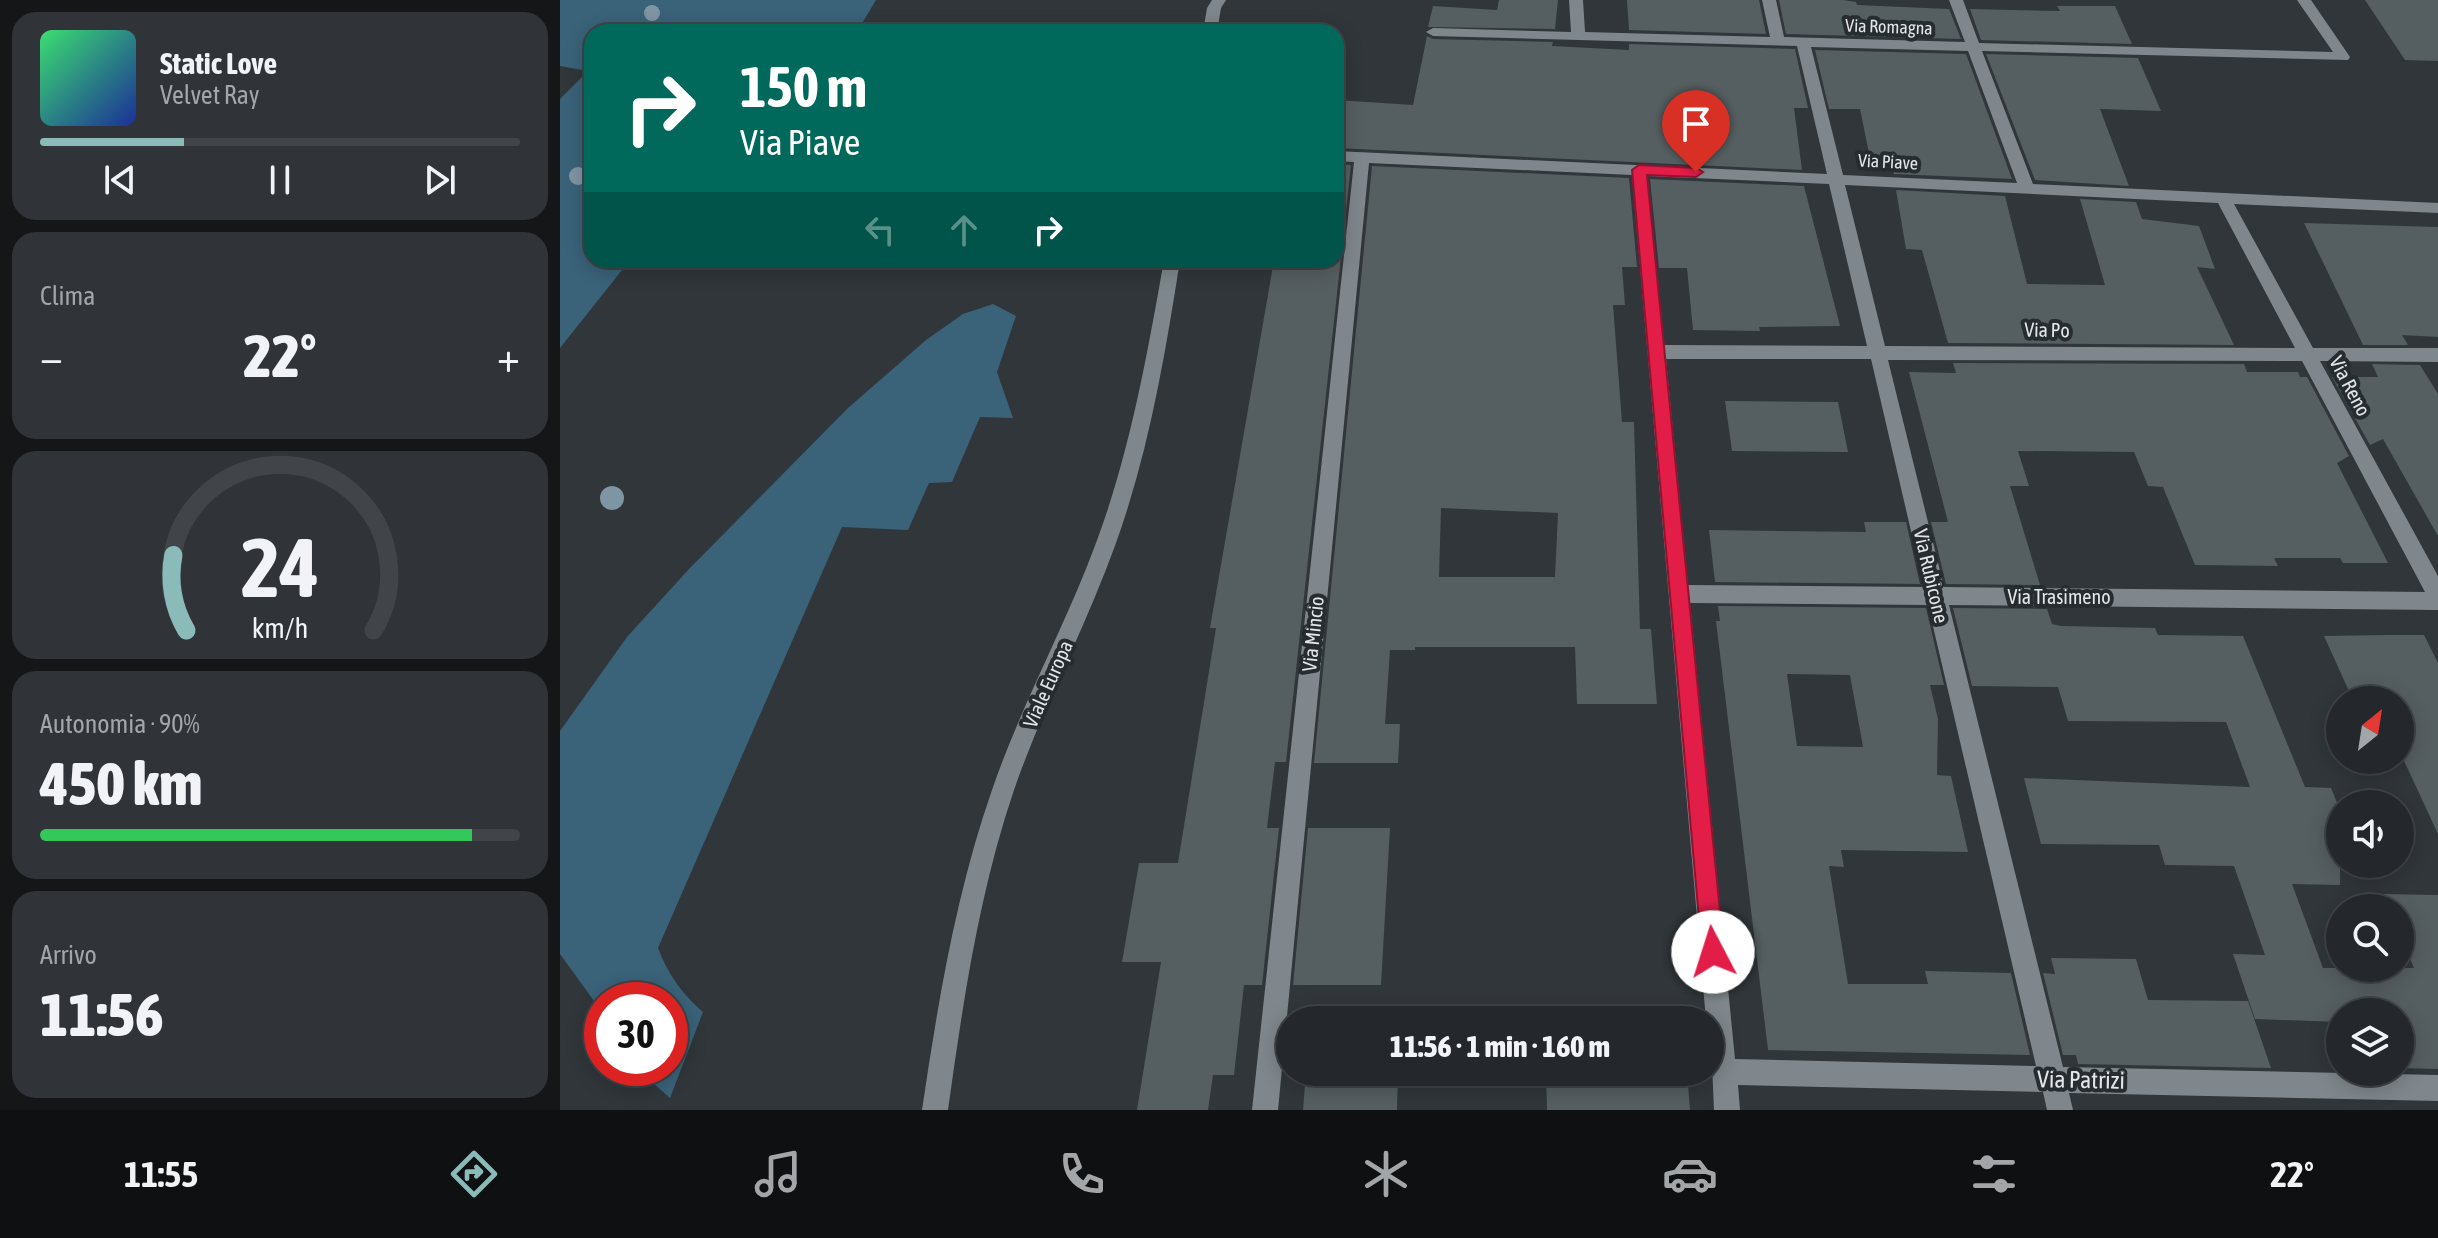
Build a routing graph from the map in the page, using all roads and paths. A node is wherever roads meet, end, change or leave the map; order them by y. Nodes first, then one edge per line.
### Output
1 (1219, 0) edge
2 (1576, 0) edge
3 (1769, 0) edge
4 (1956, 0) edge
5 (2304, 0) edge
6 (1211, 24) edge
7 (1433, 32) dead end
8 (1578, 36) junction
9 (1778, 42) junction
10 (1803, 42) junction
11 (1973, 47) junction
12 (1344, 156) edge
13 (1362, 157) junction
14 (1639, 170) junction
15 (1836, 179) junction
16 (2027, 188) junction
17 (2222, 196) junction
18 (2438, 208) edge
19 (1171, 268) edge
20 (1878, 351) junction
21 (1656, 352) junction
22 (2308, 355) junction
23 (2438, 355) edge
24 (1679, 594) junction
25 (1936, 596) junction
26 (2438, 598) edge
27 (1718, 1006) edge
28 (1724, 1072) joint
29 (2053, 1079) junction
30 (2438, 1088) edge
31 (935, 1110) edge
32 (1265, 1110) edge
33 (1727, 1110) edge
34 (2060, 1110) edge

1 - 6 street
2 - 8 street
3 - 9 street
4 - 11 street
5 - 11 street, Via Romagna
7 - 8 street, Via Romagna
8 - 9 street, Via Romagna
9 - 10 street, Via Romagna
10 - 11 street, Via Romagna
10 - 15 street, Via Rubicone
11 - 16 street
12 - 13 street, Via Piave
13 - 14 street, Via Piave
13 - 32 street, Via Mincio
14 - 15 street, Via Piave
14 - 21 street
15 - 16 street, Via Piave
15 - 20 street, Via Rubicone
16 - 17 street, Via Piave
17 - 18 street, Via Piave
17 - 22 street, Via Reno
19 - 31 street, Viale Europa
20 - 21 street, Via Po
20 - 22 street, Via Po
20 - 25 street, Via Rubicone
21 - 24 street
22 - 23 street, Via Po
22 - 26 street, Via Reno
24 - 25 street, Via Trasimeno
24 - 27 street
25 - 26 street, Via Trasimeno
25 - 29 street, Via Rubicone
28 - 29 street, Via Patrizi
28 - 33 street
29 - 30 street, Via Patrizi
29 - 34 street, Via Rubicone

